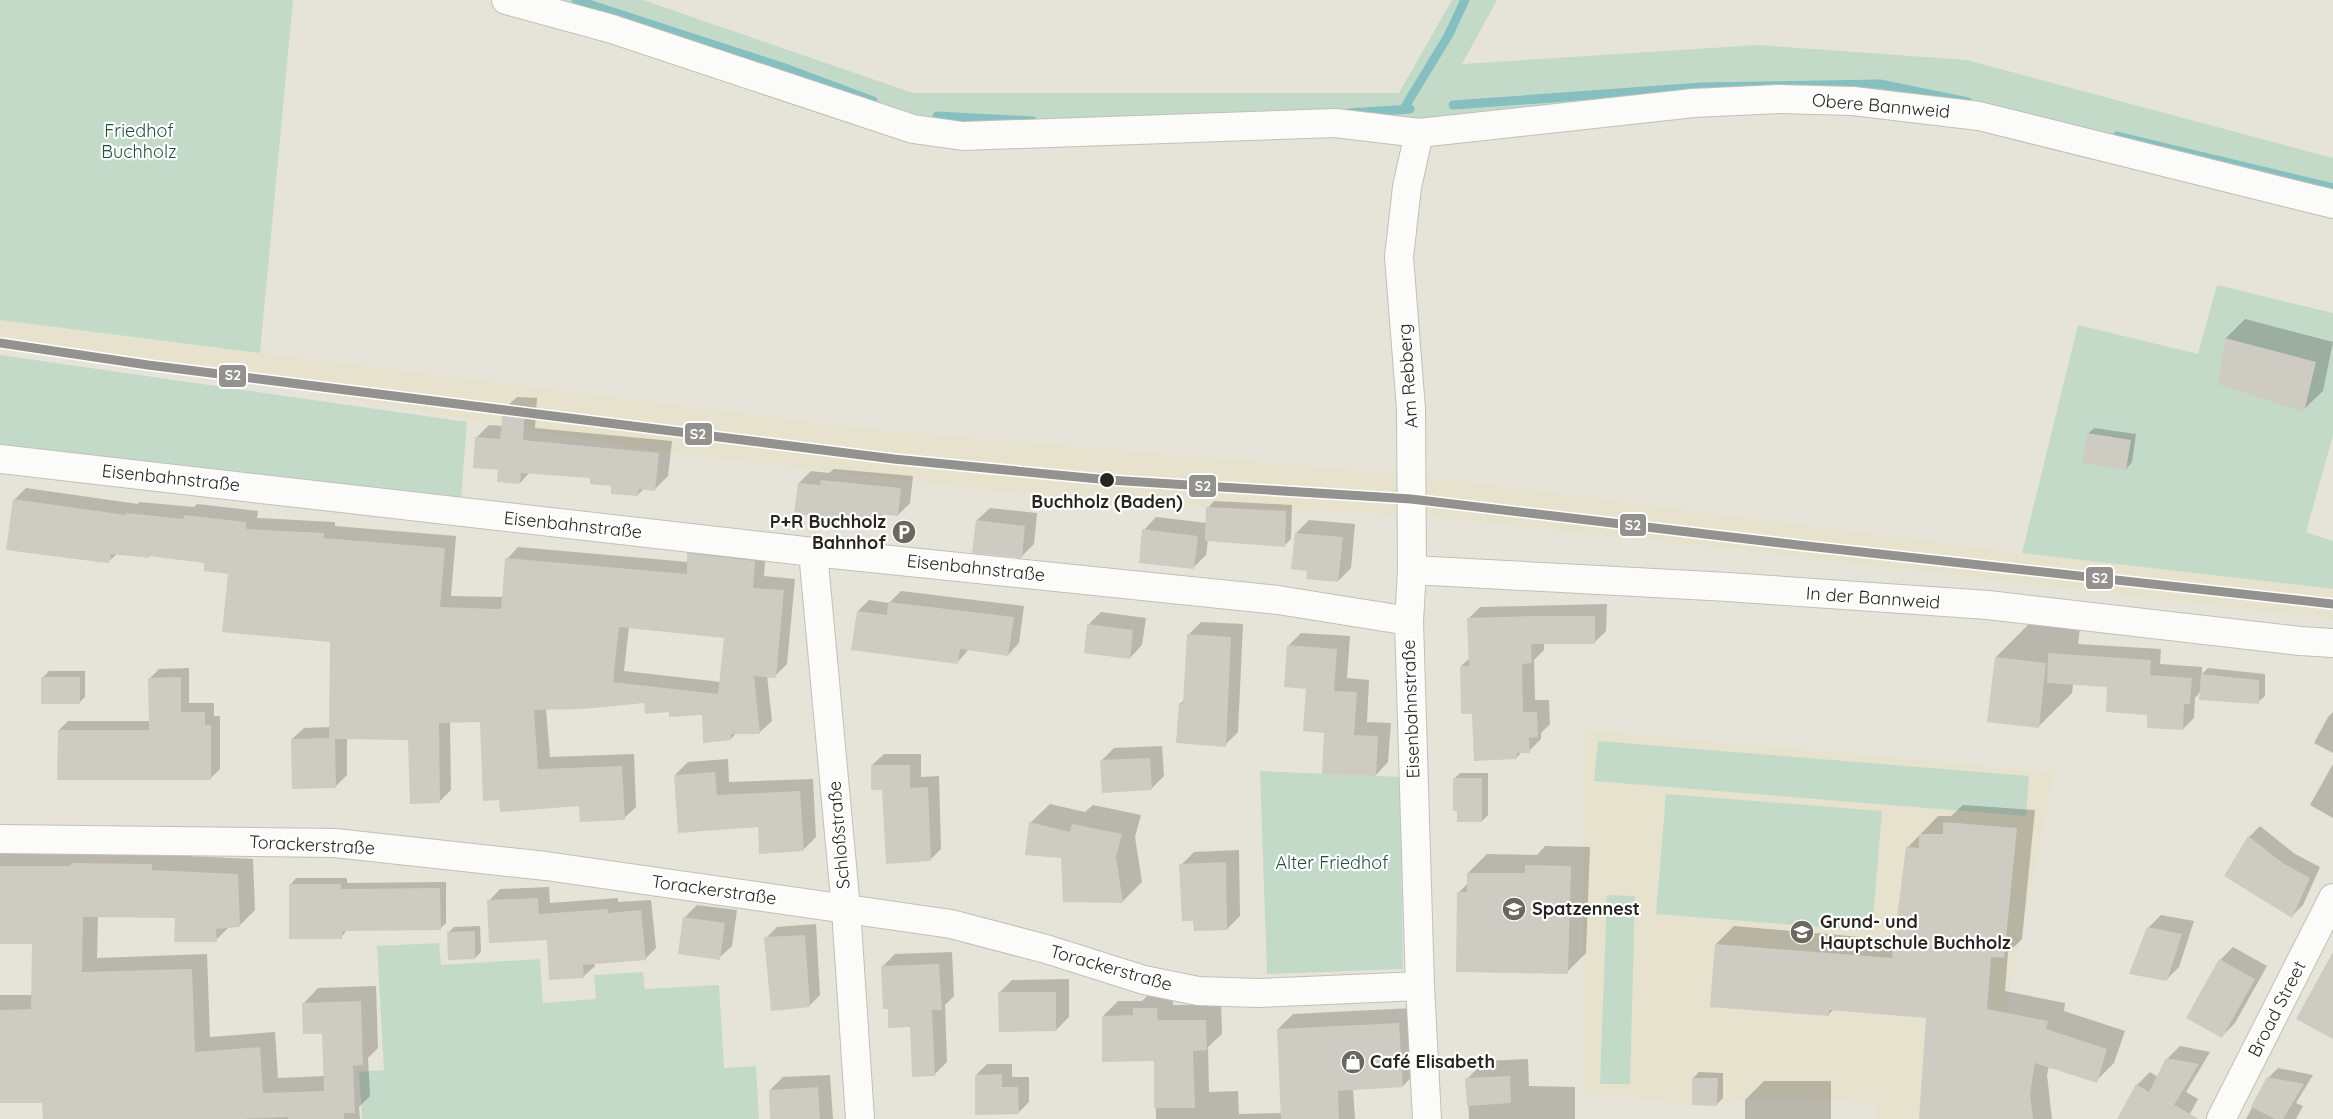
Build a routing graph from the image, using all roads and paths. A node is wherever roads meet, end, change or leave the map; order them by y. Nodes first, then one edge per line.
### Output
1 (506, 0) edge
2 (1419, 133) junction
3 (2333, 204) edge
4 (0, 459) edge
5 (813, 552) junction
6 (1412, 570) junction
7 (1408, 621) junction
8 (2333, 643) edge
9 (0, 839) edge
10 (2333, 898) edge
11 (846, 909) junction
12 (1420, 986) junction
13 (860, 1119) edge
14 (1427, 1119) edge
15 (2221, 1119) edge

1 - 2 street, Obere Bannweid
2 - 3 street, Obere Bannweid
2 - 6 street, Am Rebberg
4 - 5 street, Eisenbahnstraße
5 - 7 street, Eisenbahnstraße
5 - 11 street, Schloßstraße
6 - 7 street, Am Rebberg
6 - 8 street, In der Bannweid
7 - 12 street, Eisenbahnstraße
9 - 11 street, Torackerstraße
10 - 15 street, Broad Street
11 - 12 street, Torackerstraße
11 - 13 street, Schloßstraße
12 - 14 street, Eisenbahnstraße

